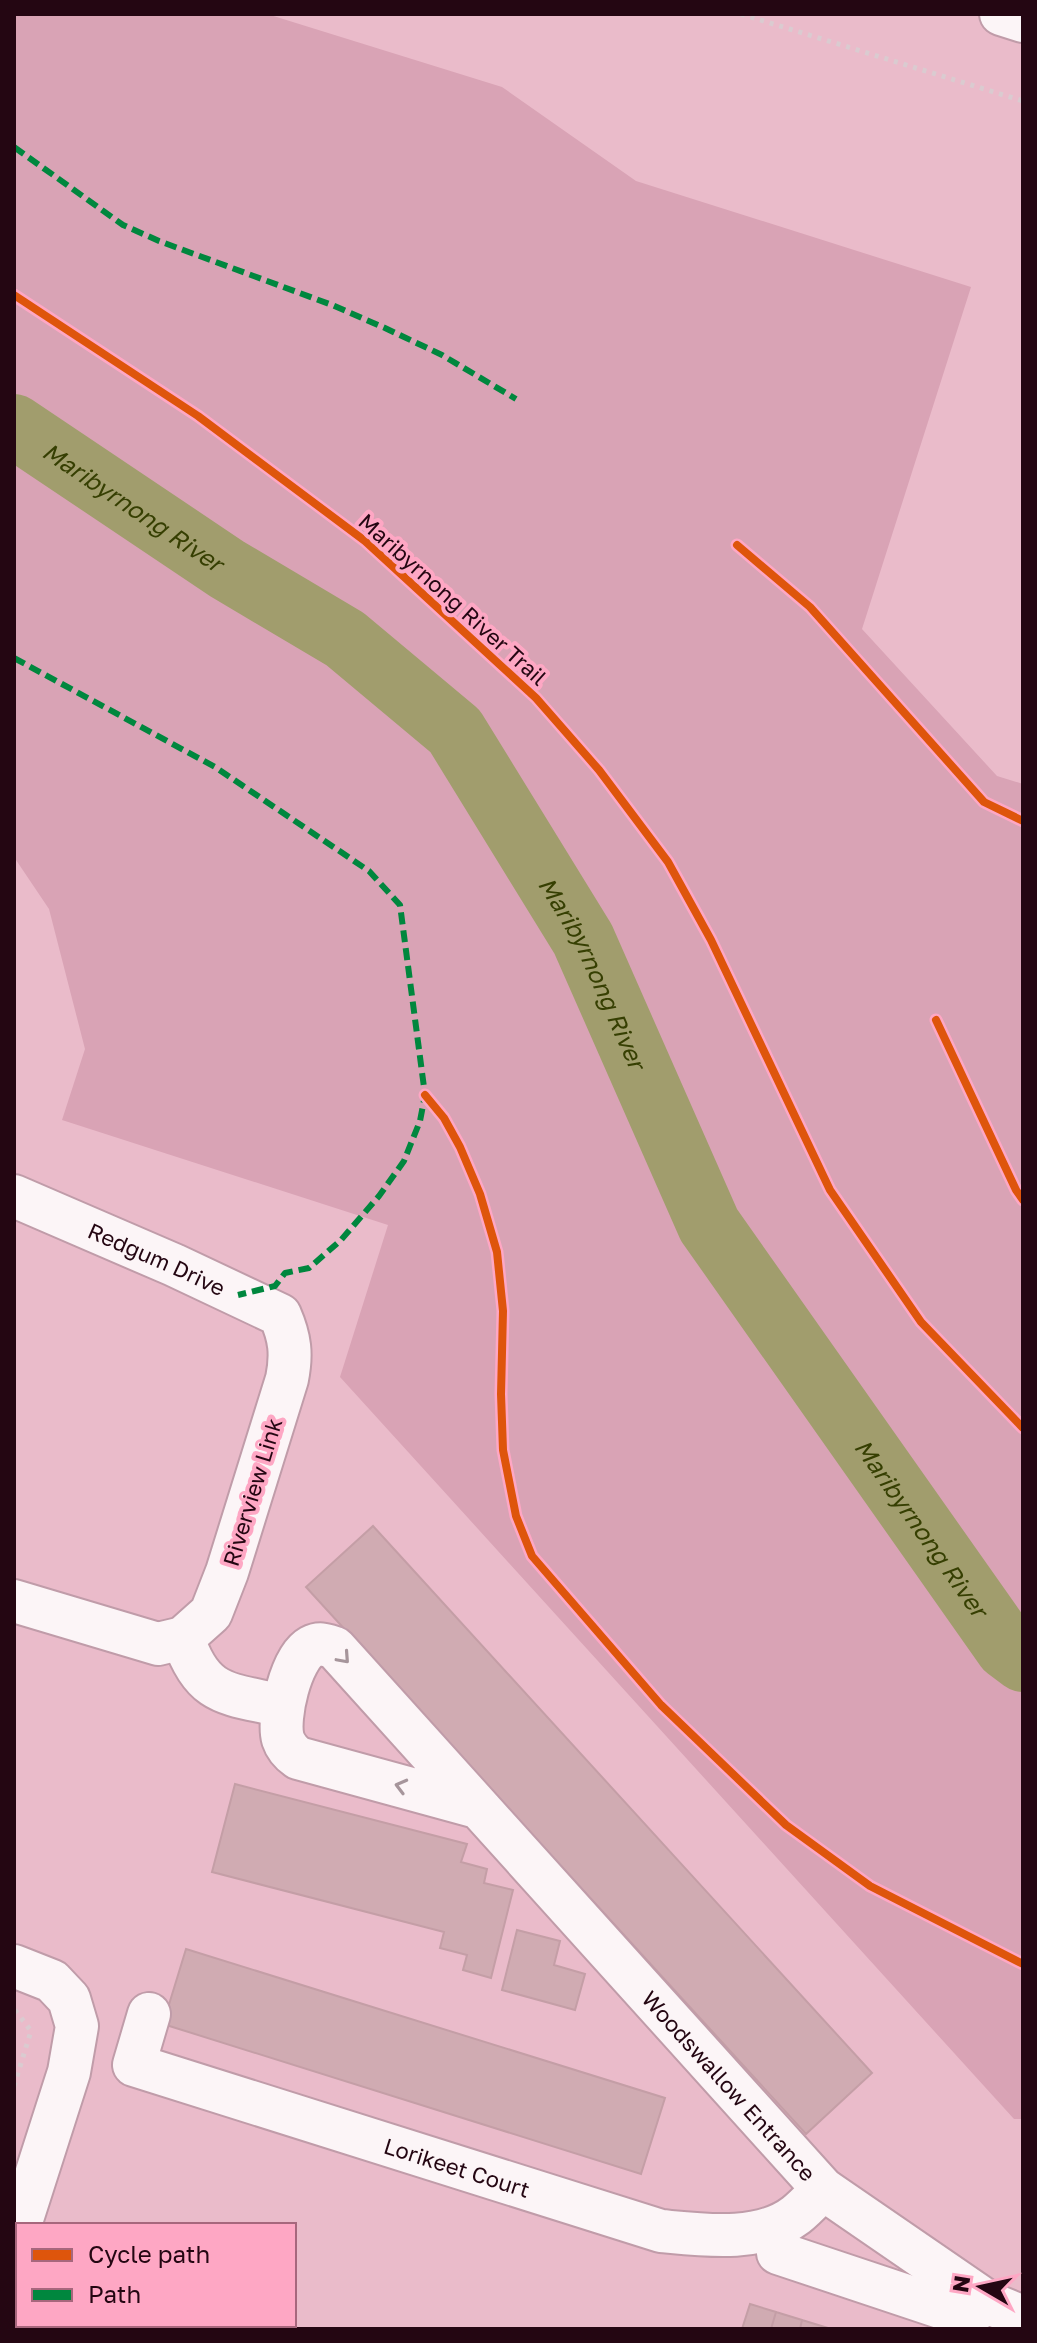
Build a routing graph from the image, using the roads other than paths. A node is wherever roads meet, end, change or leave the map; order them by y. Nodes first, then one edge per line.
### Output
1 (1001, 14) edge
2 (1023, 21) edge
3 (14, 1196) edge
4 (288, 1333) joint
5 (14, 1601) edge
6 (183, 1638) junction
7 (283, 1706) junction
8 (477, 1807) junction
9 (14, 1966) edge
10 (149, 2014) dead end
11 (823, 2189) junction
12 (21, 2223) edge
13 (778, 2253) dead end
14 (1006, 2310) edge

1 - 2 street
3 - 4 street, Redgum Drive
4 - 6 street, Riverview Link
5 - 6 street
6 - 7 street
8 -> 7 street, Woodswallow Entrance
7 -> 8 street, Woodswallow Entrance
8 - 11 street, Woodswallow Entrance
9 - 12 street
10 - 11 street, Lorikeet Court
11 - 14 street, Woodswallow Entrance
13 - 14 street

